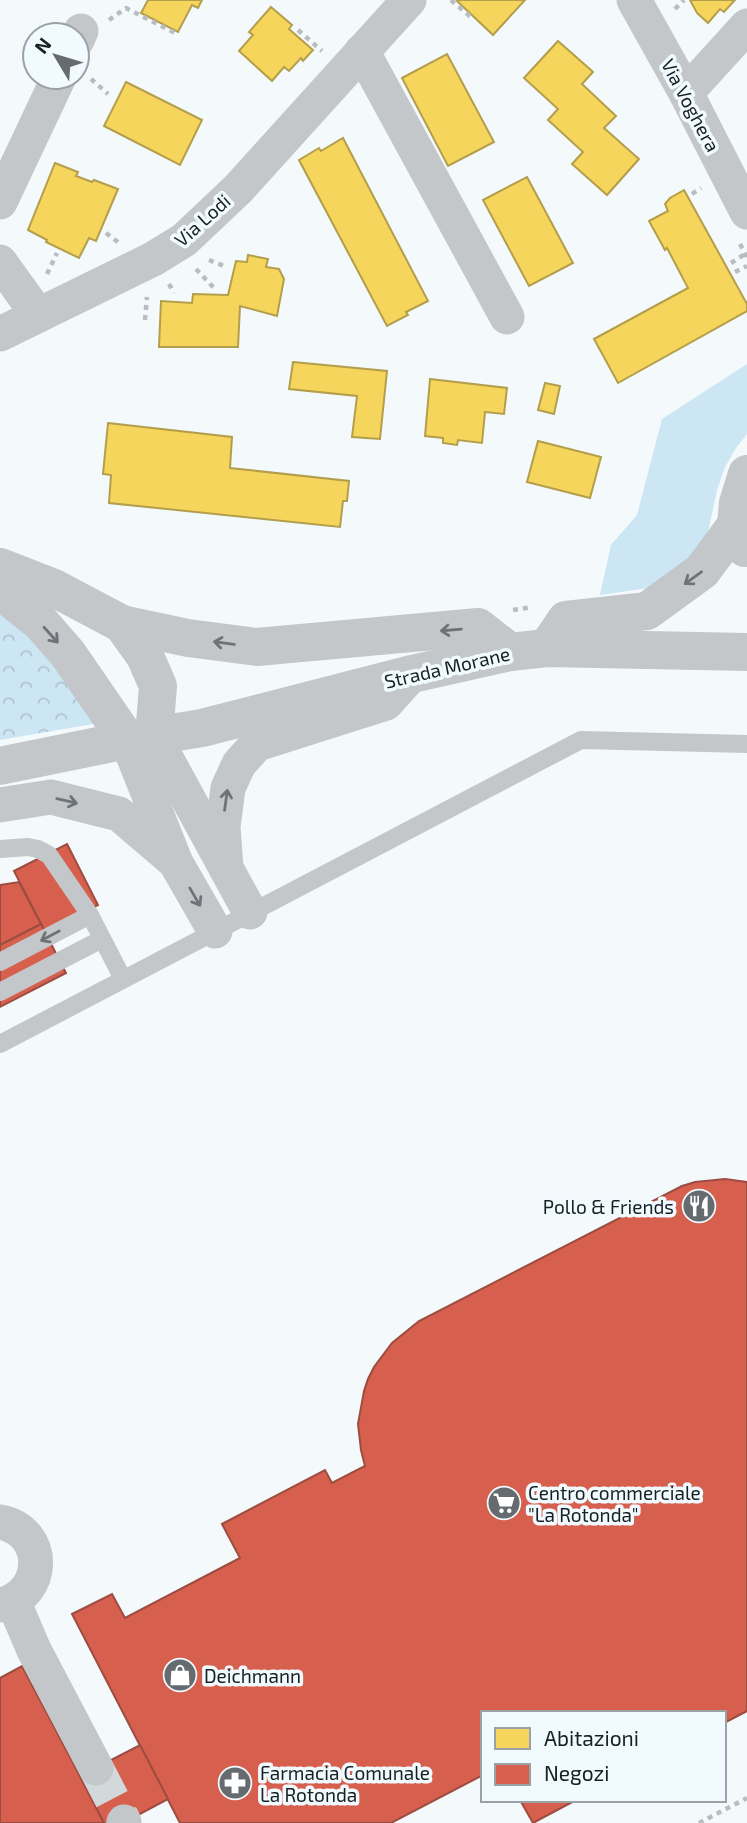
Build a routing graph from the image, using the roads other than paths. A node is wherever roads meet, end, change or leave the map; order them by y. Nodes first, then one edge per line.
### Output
1 (409, 0) edge
2 (634, 0) edge
3 (747, 26) edge
4 (362, 51) junction
5 (59, 91) edge
6 (686, 93) junction
7 (0, 202) edge
8 (747, 212) edge
9 (0, 262) edge
10 (38, 315) junction
11 (507, 317) dead end
12 (0, 334) edge
13 (747, 474) edge
14 (741, 539) edge
15 (0, 567) edge
16 (0, 590) edge
17 (122, 624) junction
18 (547, 648) junction
19 (510, 652) junction
20 (747, 652) edge
21 (412, 674) junction
22 (141, 738) junction
23 (747, 744) edge
24 (0, 766) edge
25 (0, 805) edge
26 (0, 849) edge
27 (176, 863) junction
28 (226, 868) junction
29 (250, 912) junction
30 (90, 915) junction
31 (215, 931) junction
32 (102, 939) junction
33 (0, 962) edge
34 (122, 979) junction
35 (0, 992) edge
36 (0, 1044) edge
37 (0, 1522) edge
38 (6, 1603) edge
39 (96, 1768) tunnel mouth

1 - 4 street, Via Lodi
2 - 6 street, Via Voghera
3 - 6 street
4 - 10 street, Via Lodi
4 - 11 street
5 - 7 street
6 - 8 street, Via Voghera
9 - 10 street
10 - 12 street, Via Lodi
13 - 14 street
14 -> 18 street
15 - 17 street
16 -> 22 street
19 -> 17 street
17 - 22 street
18 - 19 street, Strada Morane
18 - 20 street, Strada Morane
19 - 21 street, Strada Morane
21 - 22 street, Strada Morane
28 -> 21 street
22 - 24 street, Strada Morane
22 - 27 street
22 - 28 street
23 - 29 lane
25 -> 27 street
26 - 30 lane
27 -> 31 street
28 - 29 street
29 - 31 lane
30 - 32 lane
30 -> 33 lane
31 - 34 lane
32 - 34 lane
32 - 35 lane
34 - 36 lane
37 - 38 street
38 - 39 street

